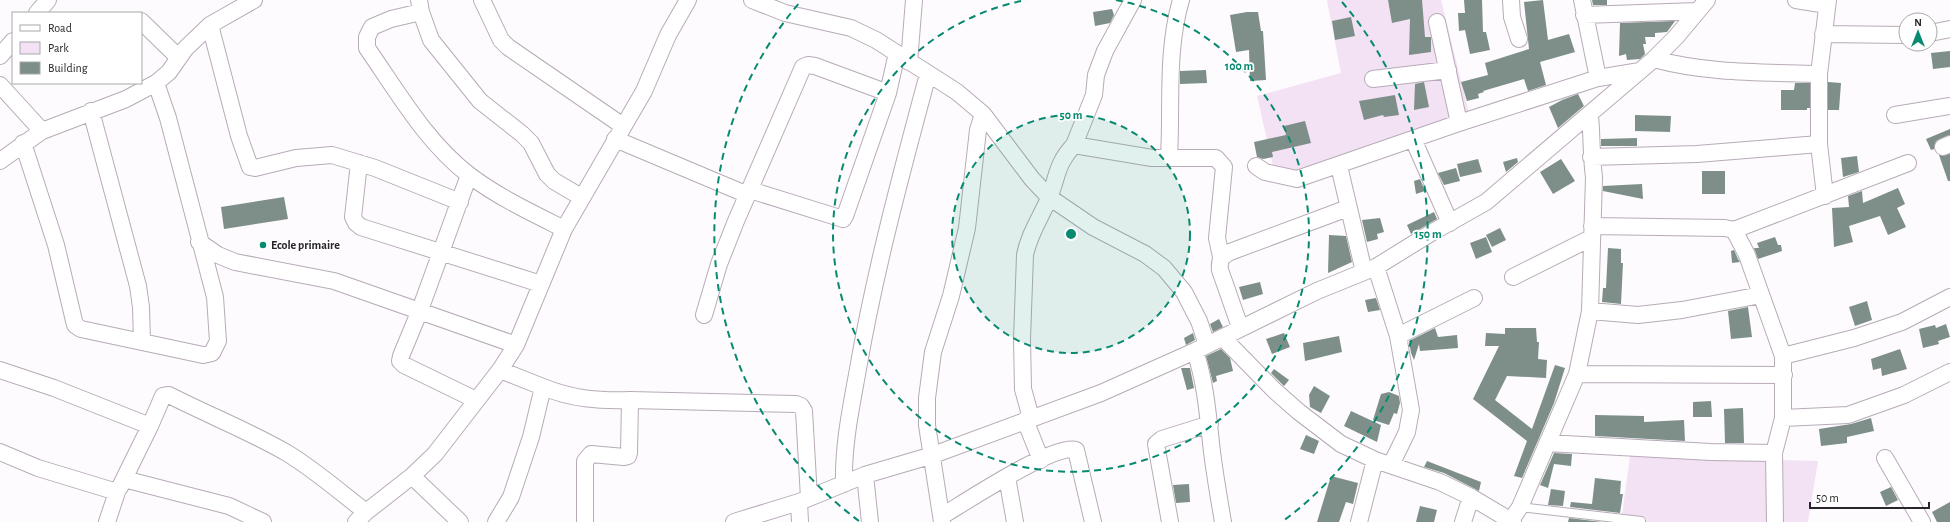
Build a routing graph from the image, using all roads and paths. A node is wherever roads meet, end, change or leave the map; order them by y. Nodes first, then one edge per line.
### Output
1 (48, 0) edge
2 (254, 0) edge
3 (482, 0) edge
4 (688, 0) edge
5 (752, 0) edge
6 (914, 0) edge
7 (1133, 0) edge
8 (1181, 0) edge
9 (1511, 0) edge
10 (1796, 0) edge
11 (1828, 2) edge
12 (232, 5) edge
13 (1702, 5) edge
14 (420, 6) edge
15 (1654, 6) edge
16 (1583, 8) edge
17 (38, 12) edge
18 (142, 21) edge
19 (1438, 22) dead end
20 (210, 25) junction
21 (1950, 29) edge
22 (1938, 31) edge
23 (1824, 34) junction
24 (1898, 35) edge
25 (1519, 39) dead end
26 (12, 42) edge
27 (0, 56) edge
28 (903, 57) junction
29 (179, 58) junction
30 (1654, 59) junction
31 (1448, 70) junction
32 (1640, 71) junction
33 (928, 74) junction
34 (1819, 74) junction
35 (1598, 78) junction
36 (1373, 79) dead end
37 (156, 83) junction
38 (0, 85) edge
39 (888, 94) junction
40 (1950, 106) edge
41 (91, 111) junction
42 (983, 114) junction
43 (1590, 115) junction
44 (1895, 115) dead end
45 (1459, 123) junction
46 (42, 131) junction
47 (619, 132) junction
48 (1413, 139) junction
49 (23, 143) junction
50 (1819, 144) junction
51 (1074, 145) junction
52 (1591, 157) junction
53 (1169, 158) junction
54 (0, 161) edge
55 (359, 163) junction
56 (1908, 163) dead end
57 (1256, 166) dead end
58 (1339, 166) junction
59 (469, 175) junction
60 (749, 192) junction
61 (1825, 196) junction
62 (581, 197) junction
63 (1049, 197) junction
64 (460, 202) junction
65 (1348, 208) junction
66 (1450, 223) junction
67 (564, 229) junction
68 (1734, 230) junction
69 (1592, 232) junction
70 (199, 242) junction
71 (441, 253) junction
72 (1221, 257) junction
73 (1370, 269) junction
74 (1513, 277) dead end
75 (541, 284) junction
76 (1761, 295) junction
77 (1950, 297) edge
78 (1474, 298) dead end
79 (420, 310) junction
80 (1590, 311) junction
81 (704, 315) dead end
82 (1240, 327) junction
83 (1398, 336) junction
84 (1223, 338) junction
85 (142, 342) junction
86 (516, 345) junction
87 (1201, 348) junction
88 (1783, 356) junction
89 (0, 370) edge
90 (500, 370) junction
91 (1950, 372) edge
92 (1577, 374) junction
93 (1784, 375) junction
94 (543, 388) junction
95 (476, 400) junction
96 (630, 400) junction
97 (1783, 418) junction
98 (1028, 419) junction
99 (1210, 424) junction
100 (150, 426) junction
101 (1547, 443) junction
102 (0, 452) edge
103 (1774, 453) junction
104 (933, 455) junction
105 (1885, 458) dead end
106 (1041, 460) junction
107 (1375, 460) junction
108 (1391, 465) junction
109 (865, 475) junction
110 (412, 476) junction
111 (1006, 477) junction
112 (844, 484) junction
113 (120, 485) junction
114 (1471, 497) junction
115 (804, 500) junction
116 (1515, 516) edge
117 (361, 517) edge
118 (942, 519) edge
119 (1641, 521) dead end
120 (107, 522) edge
121 (263, 522) edge
122 (460, 522) edge
123 (496, 522) edge
124 (585, 522) edge
125 (734, 522) edge
126 (800, 522) edge
127 (870, 522) edge
128 (1015, 522) edge
129 (1093, 522) edge
130 (1170, 522) edge
131 (1224, 522) edge
132 (1358, 522) edge
133 (1463, 522) edge
134 (1775, 522) edge
135 (1922, 522) edge

1 - 17 street
2 - 12 street
3 - 47 street
4 - 47 street
5 - 28 street
6 - 28 street
7 - 51 street
8 - 53 street
9 - 25 street
10 - 11 street
11 - 23 street
12 - 20 street
13 - 15 street
13 - 30 street
14 - 59 street
14 - 62 street
15 - 16 street
16 - 35 street
18 - 29 street
19 - 31 street
20 - 29 street
20 - 55 street
21 - 22 street
23 - 24 street
23 - 34 street
26 - 27 street
28 - 33 street
28 - 39 street
29 - 37 street
30 - 32 street
30 - 34 street
31 - 36 street
31 - 45 street
32 - 35 street
32 - 43 street
33 - 42 street
33 - 112 street
34 - 50 street
35 - 45 street
37 - 41 street
37 - 70 street
38 - 46 street
39 - 60 street
39 - 60 street
40 - 44 street
41 - 46 street
41 - 85 street
42 - 63 street
42 - 104 street
43 - 52 street
43 - 66 street
45 - 48 street
46 - 49 street
47 - 60 street
47 - 62 street
48 - 58 street
48 - 66 street
49 - 54 street
49 - 85 street
50 - 52 street
50 - 61 street
51 - 53 street
51 - 63 street
52 - 69 street
53 - 72 street
55 - 64 street
55 - 71 street
56 - 61 street
57 - 58 street
58 - 65 street
59 - 64 street
59 - 67 street
60 - 81 street
61 - 68 street
62 - 67 street
63 - 87 street
63 - 98 street
64 - 71 street
65 - 72 street
65 - 73 street
66 - 73 street
67 - 75 street
68 - 69 street
68 - 76 street
69 - 74 street
69 - 80 street
70 - 79 street
70 - 85 street
71 - 75 street
71 - 79 street
72 - 82 street
73 - 82 street
73 - 83 street
75 - 86 street
76 - 80 street
76 - 88 street
77 - 88 street
78 - 83 street
79 - 86 street
79 - 95 street
80 - 92 street
82 - 84 street
83 - 108 street
84 - 87 street
84 - 107 street
86 - 90 street
87 - 98 street
87 - 99 street
88 - 93 street
89 - 100 street
90 - 94 street
90 - 95 street
91 - 97 street
92 - 93 street
92 - 101 street
93 - 97 street
94 - 96 street
94 - 123 street
95 - 110 street
96 - 115 street
96 - 124 street
97 - 103 street
98 - 104 street
98 - 106 street
99 - 130 street
99 - 131 street
100 - 113 street
100 - 117 street
101 - 103 street
101 - 116 street
102 - 113 street
103 - 134 street
104 - 109 street
104 - 118 street
105 - 135 street
106 - 111 street
106 - 129 street
107 - 108 street
107 - 132 street
108 - 114 street
109 - 112 street
109 - 127 street
110 - 117 street
110 - 122 street
111 - 118 street
111 - 128 street
112 - 115 street
113 - 120 street
113 - 121 street
114 - 116 street
114 - 133 street
115 - 125 street
115 - 126 street
116 - 119 lane

